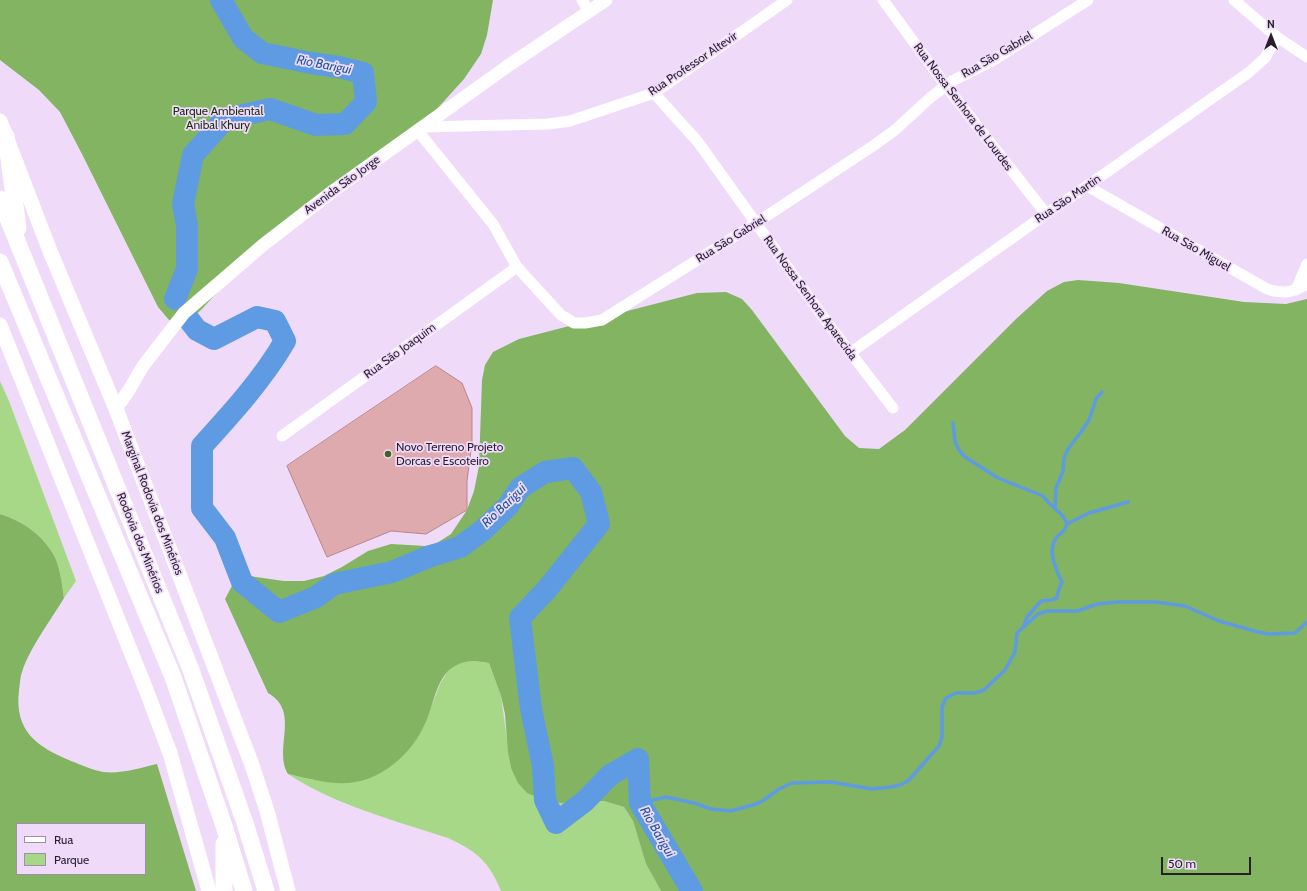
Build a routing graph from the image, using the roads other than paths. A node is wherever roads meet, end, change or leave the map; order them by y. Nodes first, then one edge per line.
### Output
1 (606, 0) edge
2 (787, 0) edge
3 (883, 0) edge
4 (1088, 0) edge
5 (1234, 0) edge
6 (586, 5) edge
7 (1277, 36) junction
8 (1307, 58) edge
9 (946, 86) junction
10 (654, 93) junction
11 (3, 128) edge
12 (421, 129) junction
13 (1088, 186) junction
14 (0, 199) edge
15 (1046, 214) junction
16 (756, 224) junction
17 (22, 254) junction
18 (0, 262) edge
19 (1307, 264) edge
20 (517, 267) junction
21 (1307, 284) edge
22 (1296, 290) junction
23 (0, 325) edge
24 (850, 353) junction
25 (893, 408) dead end
26 (116, 409) junction
27 (282, 436) dead end
28 (224, 826) junction
29 (209, 891) edge
30 (224, 891) edge
31 (244, 891) edge
32 (266, 891) edge
33 (288, 891) edge

1 - 6 street, Avenida São Jorge
2 - 10 street, Rua Professor Altevir
3 - 9 street, Rua Nossa Senhora de Lourdes
4 - 9 street, Rua São Gabriel
5 - 7 street
6 - 12 street, Avenida São Jorge
7 - 8 street
7 - 13 street, Rua São Martin
9 - 15 street, Rua Nossa Senhora de Lourdes
9 - 16 street, Rua São Gabriel
10 - 12 street, Rua Professor Altevir
10 - 16 street, Rua Nossa Senhora Aparecida
11 - 17 main road
11 - 26 main road, Marginal Rodovia dos Minérios
12 - 20 street, Rua São Gabriel
12 - 26 street, Avenida São Jorge
13 - 15 street, Rua São Martin
13 - 22 street, Rua São Miguel
14 - 17 main road, Rodovia dos Minérios
15 - 24 street, Rua São Martin
16 - 20 street, Rua São Gabriel
16 - 24 street, Rua Nossa Senhora Aparecida
17 - 32 main road, Rodovia dos Minérios
18 - 28 main road, Rodovia dos Minérios
19 - 22 street
20 - 27 street, Rua São Joaquim
21 - 22 street, Rua São Miguel
23 - 29 main road
24 - 25 street, Rua Nossa Senhora Aparecida
26 - 33 main road, Marginal Rodovia dos Minérios
28 - 30 main road
28 - 31 main road, Rodovia dos Minérios

